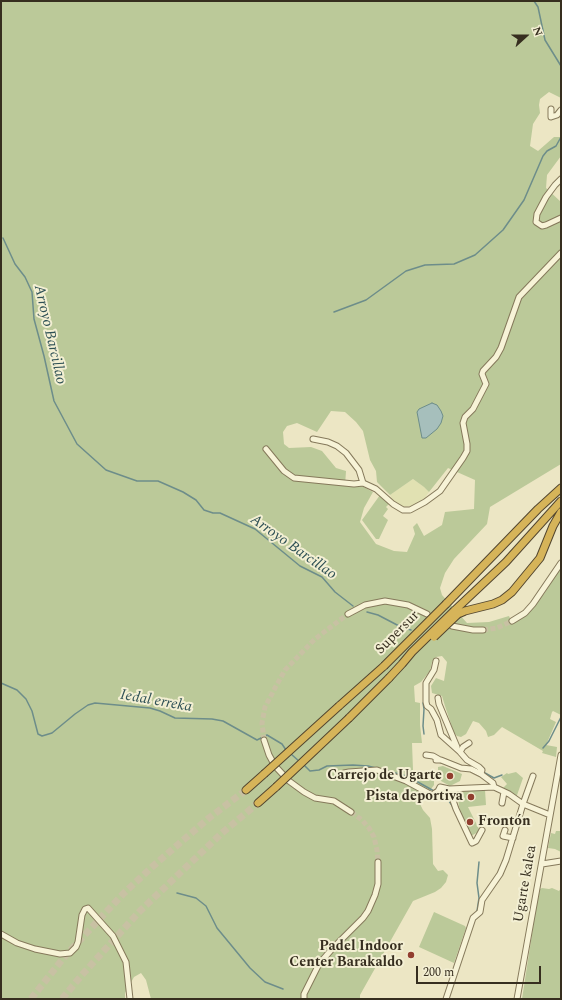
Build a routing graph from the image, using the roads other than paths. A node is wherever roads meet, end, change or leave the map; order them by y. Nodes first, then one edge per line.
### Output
1 (551, 109) dead end
2 (561, 110) edge
3 (561, 179) edge
4 (561, 218) edge
5 (561, 252) edge
6 (313, 439) dead end
7 (266, 449) dead end
8 (363, 482) junction
9 (561, 488) edge
10 (561, 501) edge
11 (561, 512) edge
12 (561, 563) edge
13 (456, 613) junction
14 (348, 614) tunnel mouth
15 (427, 614) dead end
16 (512, 621) tunnel mouth
17 (452, 626) dead end
18 (483, 630) tunnel mouth
19 (436, 661) dead end
20 (438, 698) dead end
21 (264, 740) tunnel mouth
22 (469, 743) dead end
23 (459, 751) junction
24 (426, 755) dead end
25 (561, 755) edge
26 (344, 773) dead end
27 (481, 774) junction
28 (533, 776) dead end
29 (494, 787) junction
30 (449, 789) junction
31 (246, 790) tunnel mouth
32 (504, 792) junction
33 (258, 803) tunnel mouth
34 (502, 803) dead end
35 (523, 804) junction
36 (351, 812) tunnel mouth
37 (550, 815) junction
38 (482, 830) dead end
39 (505, 830) dead end
40 (513, 838) junction
41 (544, 851) junction
42 (561, 861) edge
43 (378, 862) tunnel mouth
44 (553, 862) junction
45 (542, 864) junction
46 (1, 934) edge
47 (130, 999) edge
48 (304, 999) edge
49 (446, 999) edge
50 (517, 999) edge

1 - 2 street
3 - 4 street
5 - 8 street
6 - 8 street
7 - 8 street
9 - 31 highway, Supersur, bridge
10 - 13 highway
11 - 13 highway
12 - 16 street
13 - 33 highway, Supersur, bridge
14 - 15 street
17 - 18 street
19 - 23 street
20 - 23 street
21 - 36 street
22 - 23 street
23 - 27 street
24 - 27 street
25 - 37 street, Ugarte kalea
26 - 30 street
27 - 29 street
28 - 35 street
29 - 30 street
29 - 32 street
30 - 38 street
32 - 34 street
32 - 35 street
35 - 37 street
35 - 40 street
37 - 41 street, Ugarte kalea
39 - 40 street
40 - 49 street
41 - 44 street
41 - 45 street, Ugarte kalea
42 - 44 street
43 - 48 street
44 - 45 street
45 - 50 street, Ugarte kalea
46 - 47 street

